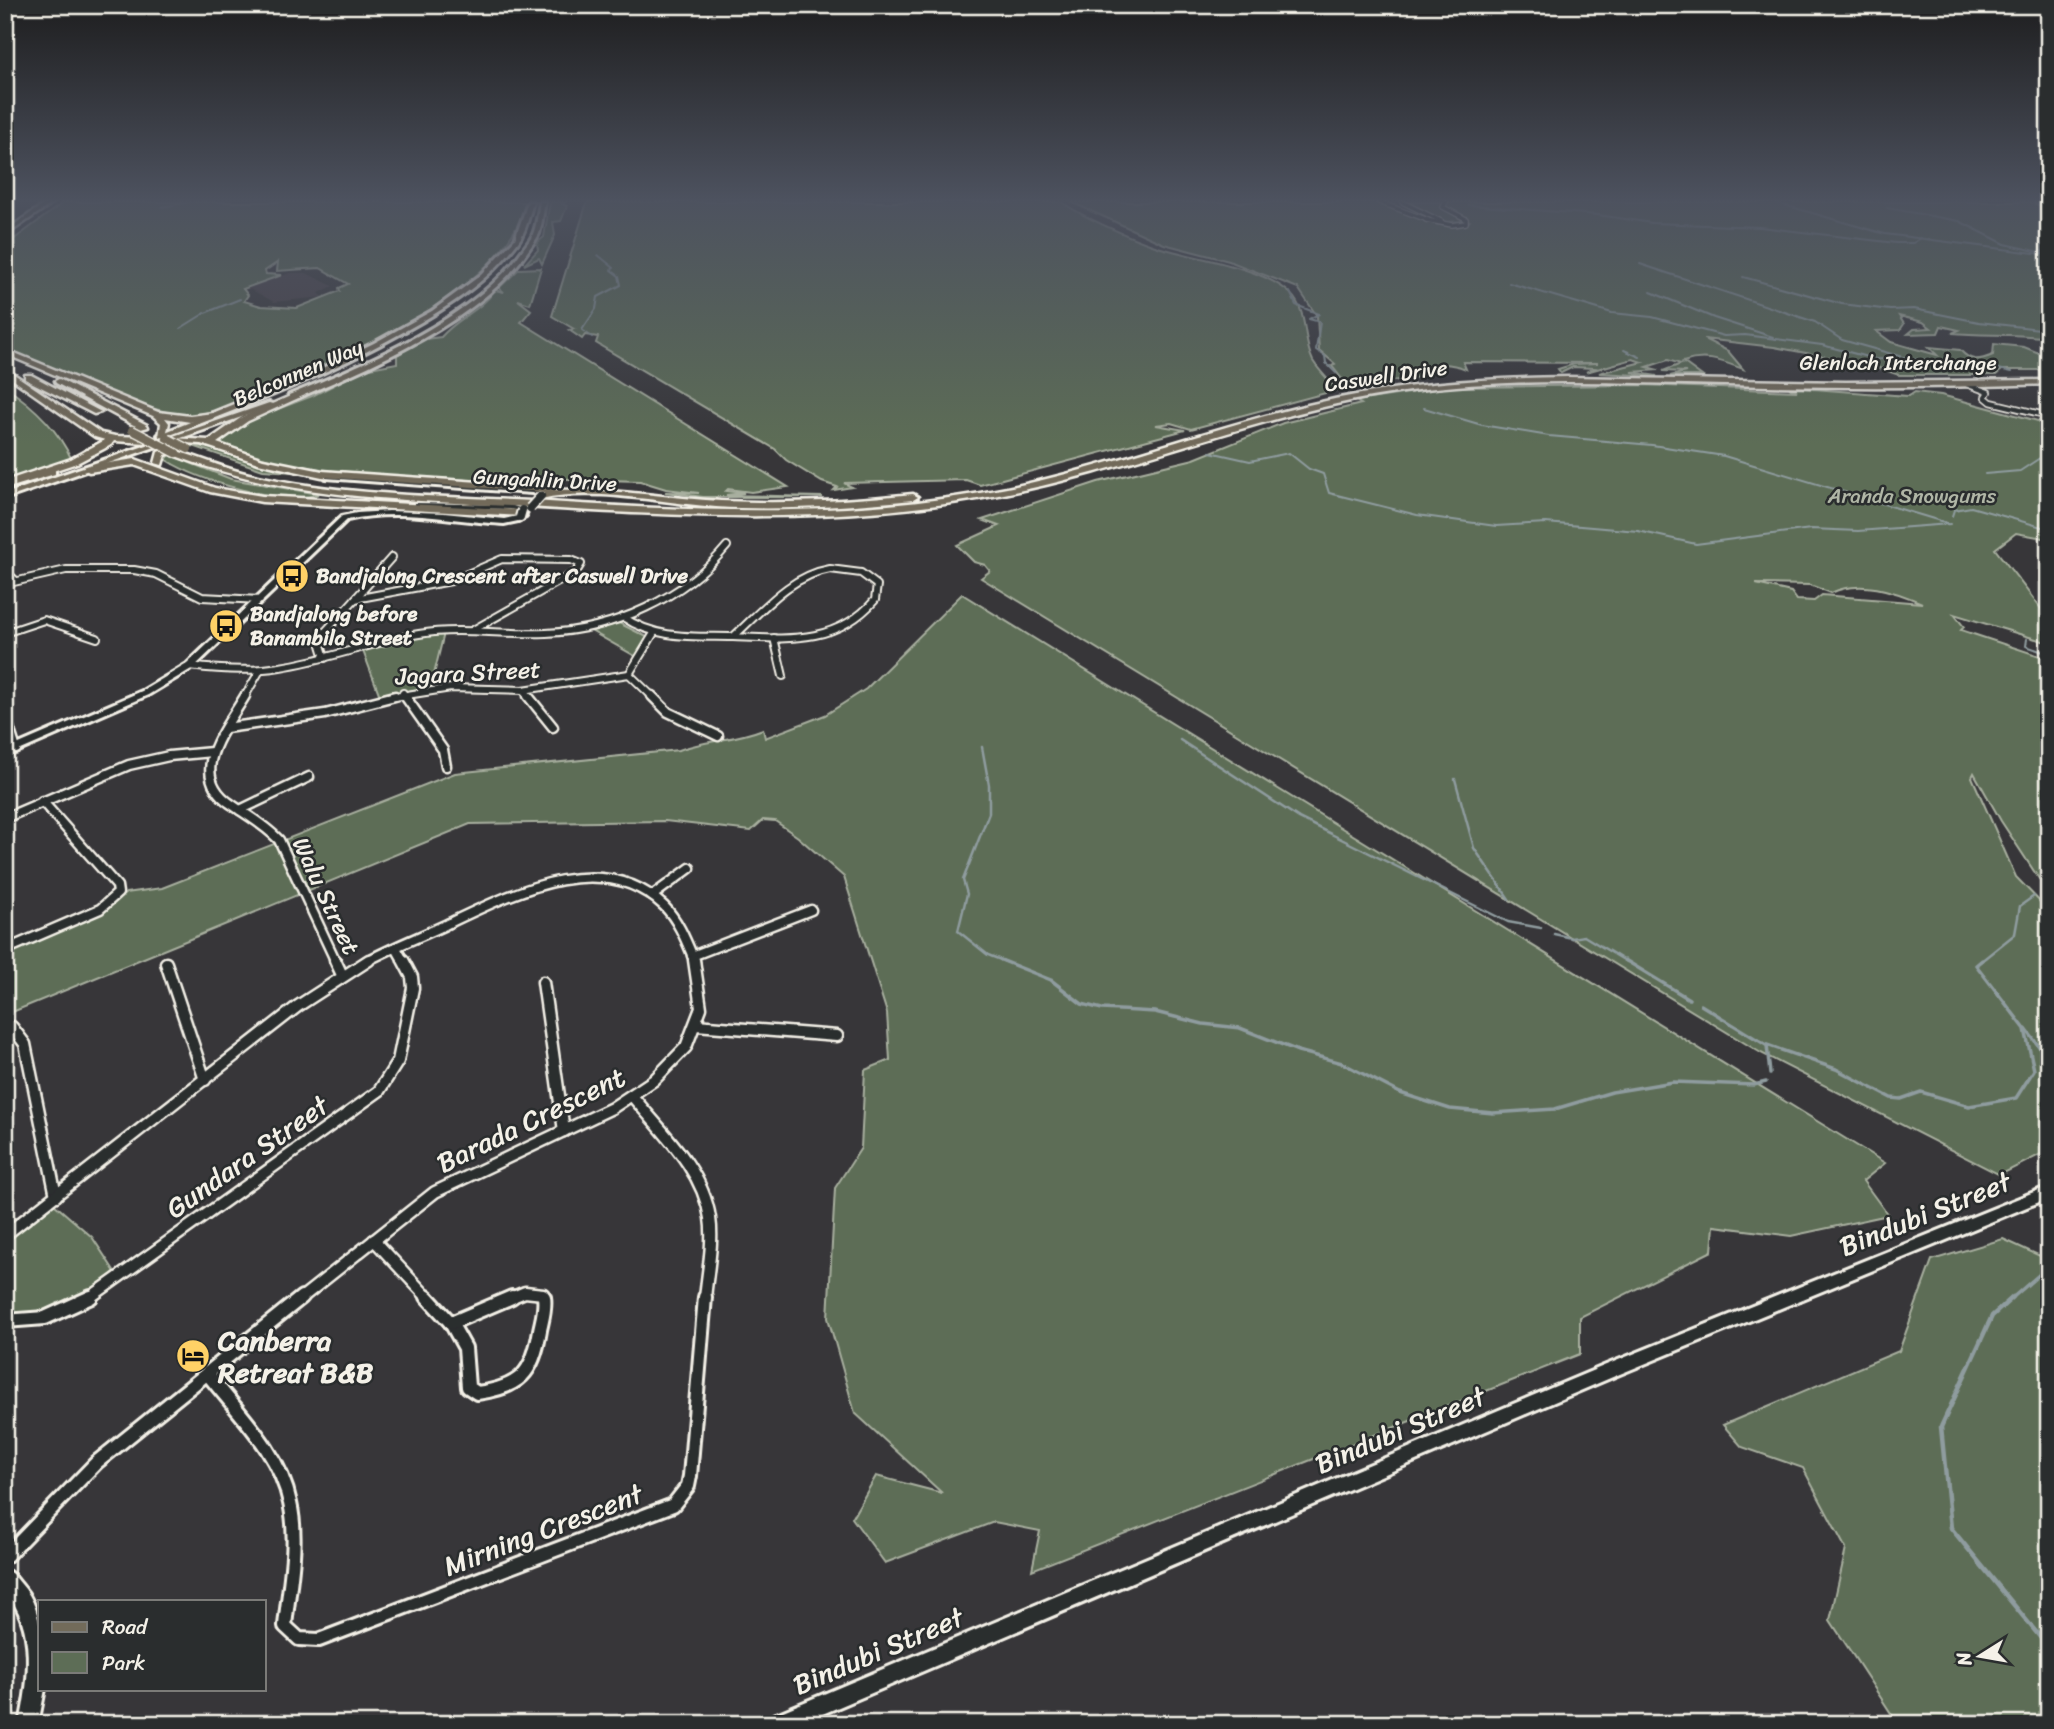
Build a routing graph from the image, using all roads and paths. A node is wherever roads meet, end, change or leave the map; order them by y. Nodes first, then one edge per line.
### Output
1 (475, 283) edge
2 (496, 283) edge
3 (5, 353) edge
4 (5, 368) edge
5 (2049, 379) edge
6 (1747, 380) joint
7 (1966, 384) junction
8 (302, 393) junction
9 (156, 414) junction
10 (2049, 415) edge
11 (213, 416) junction
12 (164, 421) junction
13 (108, 438) junction
14 (1181, 438) junction
15 (156, 440) junction
16 (174, 440) junction
17 (211, 444) junction
18 (1104, 458) junction
19 (159, 463) junction
20 (89, 469) junction
21 (170, 474) junction
22 (324, 479) junction
23 (5, 485) edge
24 (288, 485) junction
25 (468, 488) joint
26 (541, 496) junction
27 (5, 497) edge
28 (286, 502) junction
29 (668, 502) junction
30 (482, 506) junction
31 (524, 513) junction
32 (824, 514) junction
33 (727, 546) dead end
34 (392, 557) dead end
35 (5, 571) edge
36 (16, 580) junction
37 (5, 584) edge
38 (355, 599) junction
39 (260, 600) junction
40 (624, 617) junction
41 (472, 630) junction
42 (5, 633) edge
43 (654, 634) junction
44 (733, 637) junction
45 (97, 638) dead end
46 (775, 638) junction
47 (325, 658) junction
48 (190, 666) junction
49 (259, 672) junction
50 (629, 674) junction
51 (783, 676) dead end
52 (523, 690) junction
53 (403, 693) junction
54 (5, 715) edge
55 (553, 727) dead end
56 (226, 728) junction
57 (718, 736) dead end
58 (16, 750) junction
59 (212, 752) junction
60 (5, 754) edge
61 (446, 766) dead end
62 (309, 777) dead end
63 (42, 801) junction
64 (240, 810) junction
65 (5, 818) edge
66 (690, 868) dead end
67 (652, 896) junction
68 (811, 910) dead end
69 (396, 948) junction
70 (5, 950) edge
71 (692, 956) junction
72 (166, 963) dead end
73 (342, 975) junction
74 (543, 982) dead end
75 (696, 1025) junction
76 (12, 1027) dead end
77 (837, 1036) dead end
78 (205, 1080) junction
79 (634, 1097) junction
80 (564, 1131) junction
81 (2049, 1192) edge
82 (56, 1196) junction
83 (5, 1235) edge
84 (374, 1240) junction
85 (5, 1321) edge
86 (451, 1323) junction
87 (207, 1373) junction
88 (5, 1557) edge
89 (5, 1578) edge
90 (29, 1724) edge
91 (776, 1724) edge

1 - 11 main road, Belconnen Way
2 - 8 main road, Belconnen Way
3 - 9 highway
3 - 22 highway, Gungahlin Drive, bridge
4 - 13 highway
4 - 24 highway, Gungahlin Drive, bridge
5 - 6 highway, Glenloch Interchange
5 - 7 highway, Glenloch Interchange
6 - 14 highway, Caswell Drive
7 - 10 street
7 - 14 highway, Caswell Drive
8 - 16 main road, Belconnen Way
8 - 17 highway
9 - 11 highway
9 - 12 highway
11 - 15 main road, Belconnen Way
12 - 13 highway
12 - 15 highway
13 - 15 highway
13 - 23 highway
14 - 18 highway, Caswell Drive
14 - 32 highway, Caswell Drive
15 - 16 main road, Belconnen Way
15 - 19 highway
15 - 20 main road, Belconnen Way
15 - 23 main road, Belconnen Way
16 - 17 highway
17 - 19 highway
17 - 22 highway
18 - 22 highway, Gungahlin Drive
18 - 29 highway
19 - 21 highway
20 - 21 highway
20 - 27 main road, Belconnen Way
21 - 28 highway
22 - 25 highway
22 - 29 highway
24 - 30 highway
24 - 32 highway, Gungahlin Drive
25 - 26 street
26 - 29 highway
26 - 31 street, bridge
28 - 30 street
28 - 32 highway
30 - 31 street
31 - 39 street
33 - 40 street
34 - 38 street
35 - 36 street
36 - 37 street
36 - 39 street
38 - 41 street
38 - 47 street
39 - 48 street
40 - 41 street
40 - 43 street
41 - 47 street
42 - 45 street
43 - 44 street
43 - 50 street
44 - 46 street
44 - 46 street
46 - 51 street
47 - 49 street
48 - 49 street
48 - 58 street
49 - 56 street, Walu Street
50 - 52 street, Jagara Street
50 - 57 street
52 - 53 street, Jagara Street
52 - 55 street
53 - 56 street, Jagara Street
53 - 61 street
54 - 58 street
56 - 59 street, Walu Street
58 - 60 street
59 - 63 street
59 - 64 street, Walu Street
62 - 64 street
63 - 65 street
63 - 70 street
64 - 73 street, Walu Street
66 - 67 street
67 - 69 street, Barada Crescent
67 - 71 street, Barada Crescent
68 - 71 street
69 - 73 street, Barada Crescent
69 - 85 street, Gundara Street
71 - 75 street, Barada Crescent
72 - 78 street
73 - 78 street, Barada Crescent
74 - 80 street
75 - 77 street
75 - 79 street, Barada Crescent
76 - 82 street
78 - 82 street, Barada Crescent
79 - 80 street, Barada Crescent
79 - 87 street, Mirning Crescent
80 - 84 street, Barada Crescent
81 - 91 street, Bindubi Street
82 - 83 street, Barada Crescent
84 - 86 street
84 - 87 street, Barada Crescent
86 - 86 street
87 - 88 street, Barada Crescent
89 - 90 street

